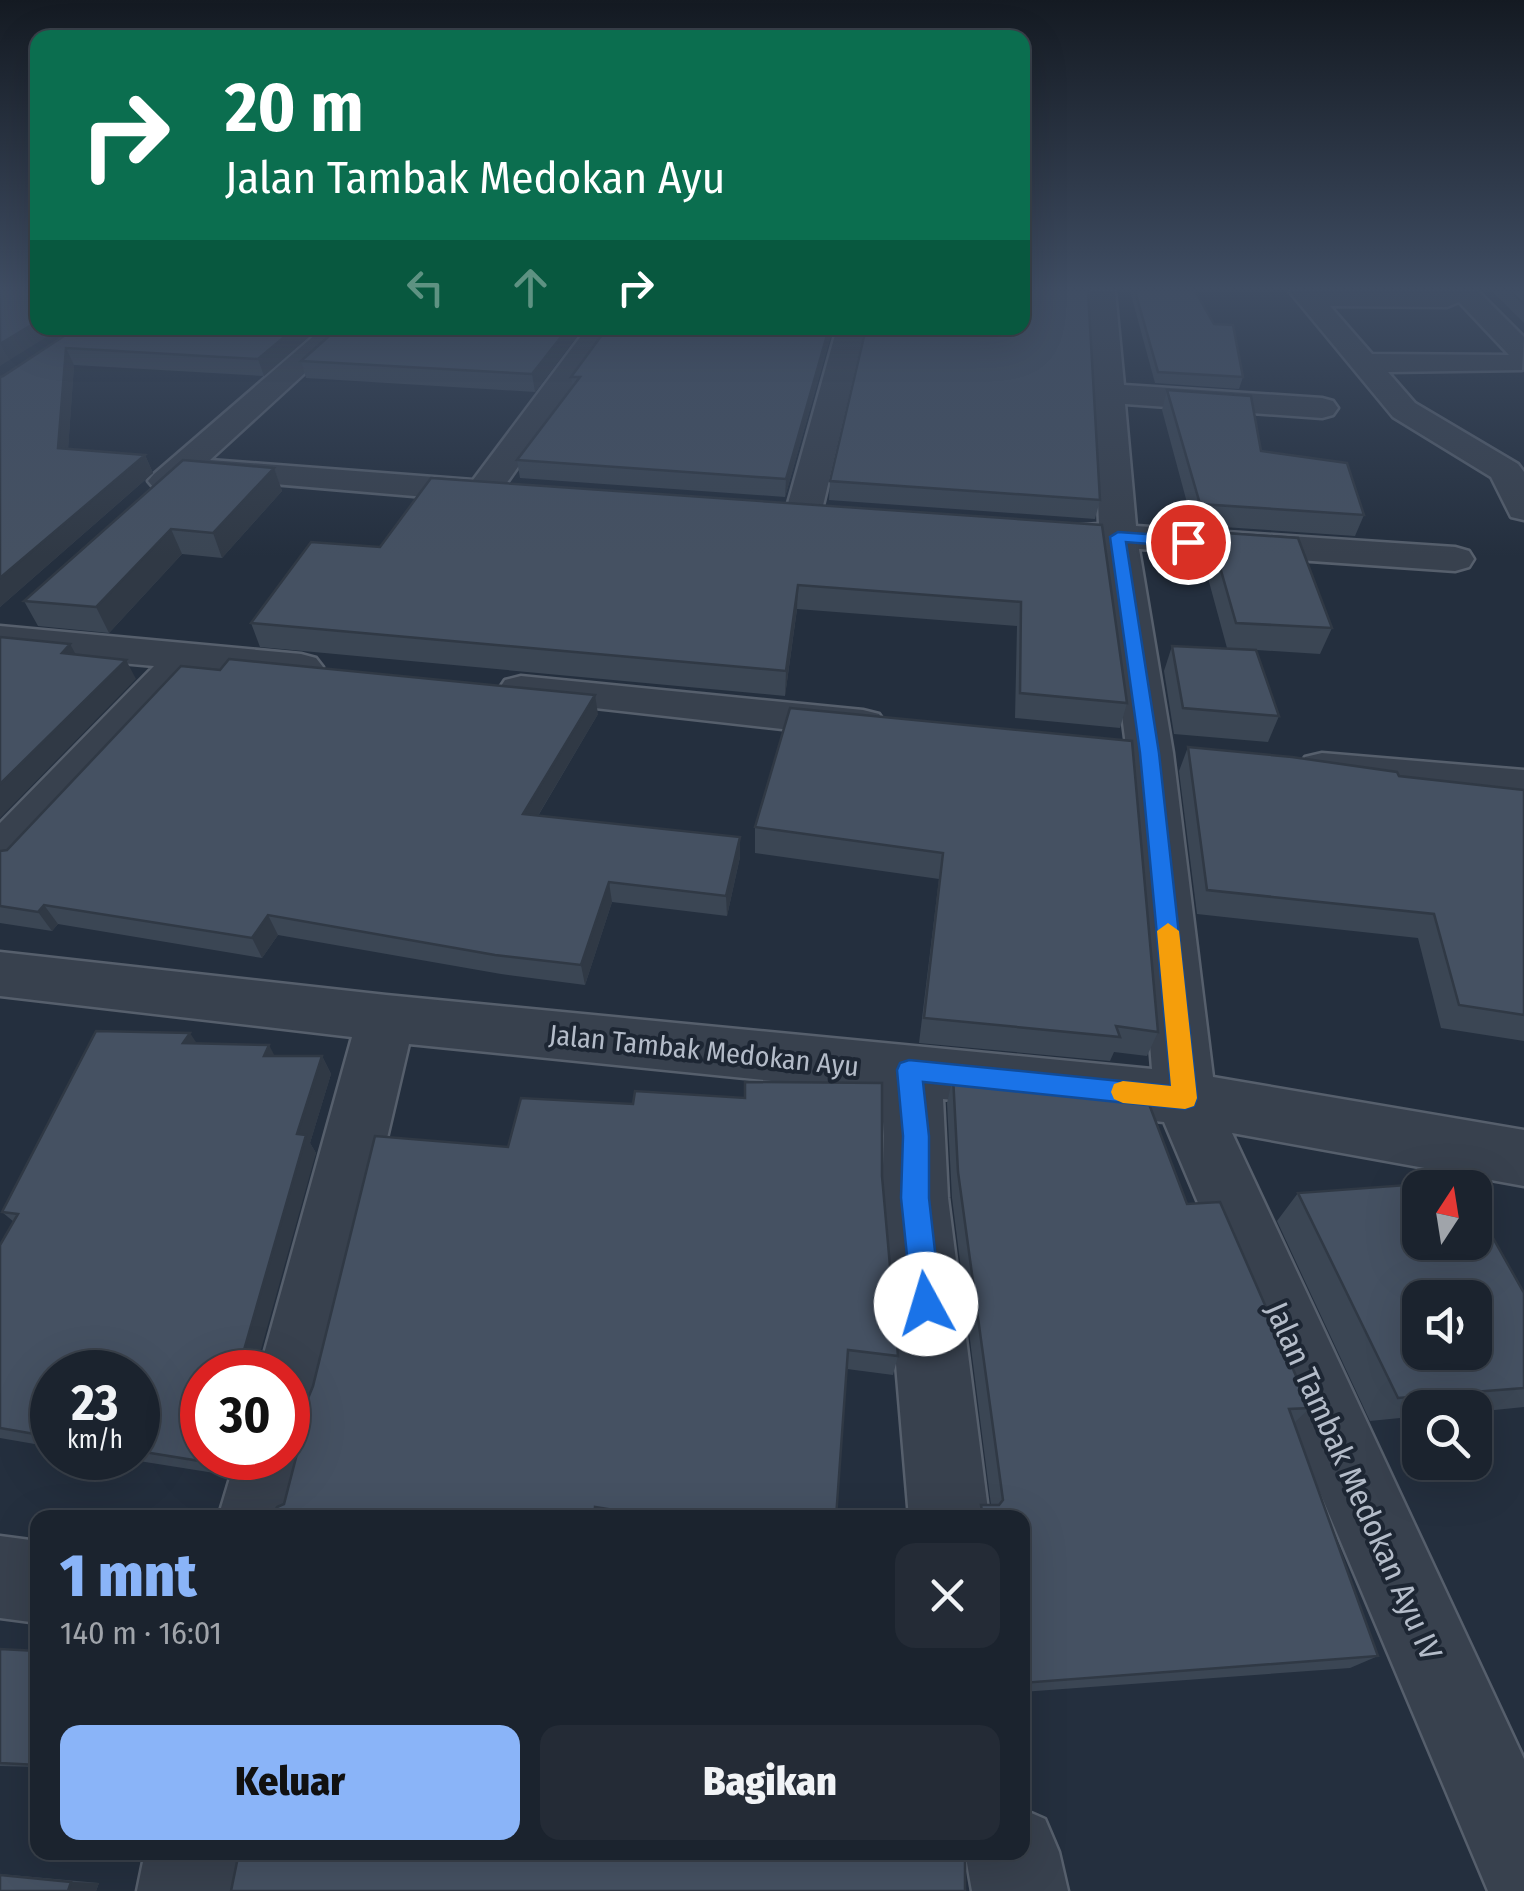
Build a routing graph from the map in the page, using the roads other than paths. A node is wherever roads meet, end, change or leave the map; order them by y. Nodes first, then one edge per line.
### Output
1 (281, 379) edge
2 (564, 379) edge
3 (838, 379) edge
4 (1108, 379) edge
5 (1378, 379) edge
6 (1109, 392) junction
7 (1322, 408) dead end
8 (180, 468) junction
9 (1515, 472) edge
10 (483, 491) junction
11 (540, 495) edge
12 (138, 507) edge
13 (1524, 509) edge
14 (765, 511) edge
15 (803, 514) junction
16 (842, 517) edge
17 (1039, 531) edge
18 (1118, 537) junction
19 (1455, 560) dead end
20 (9, 628) edge
21 (189, 655) junction
22 (346, 671) edge
23 (483, 685) edge
24 (895, 727) edge
25 (1288, 765) edge
26 (1524, 786) edge
27 (0, 854) edge
28 (0, 974) edge
29 (386, 1018) junction
30 (909, 1070) junction
31 (1185, 1098) junction
32 (1524, 1158) edge
33 (301, 1350) edge
34 (268, 1480) edge
35 (260, 1510) edge
36 (948, 1510) edge
37 (0, 1577) edge
38 (30, 1581) edge
39 (191, 1860) edge
40 (1014, 1860) edge
41 (1524, 1864) edge
42 (185, 1891) edge
43 (1020, 1891) edge

1 - 8 street
2 - 10 street
3 - 15 street
4 - 6 street, Jalan Tambak Medokan Ayu IV
5 - 9 street
6 - 7 street
6 - 18 street, Jalan Tambak Medokan Ayu IV
8 - 10 street
8 - 12 street
9 - 13 street
10 - 11 street
14 - 15 street
15 - 16 street
17 - 18 street
18 - 19 street
18 - 31 street, Jalan Tambak Medokan Ayu IV
20 - 21 street
21 - 22 street
21 - 27 street
23 - 24 street
25 - 26 street
28 - 29 street, Jalan Tambak Medokan Ayu
29 - 30 street, Jalan Tambak Medokan Ayu
29 - 33 street
30 - 31 street, Jalan Tambak Medokan Ayu
30 - 36 street
31 - 32 street, Jalan Tambak Medokan Ayu
31 - 41 street, Jalan Tambak Medokan Ayu IV
34 - 35 street
37 - 38 street
39 - 42 street
40 - 43 street

